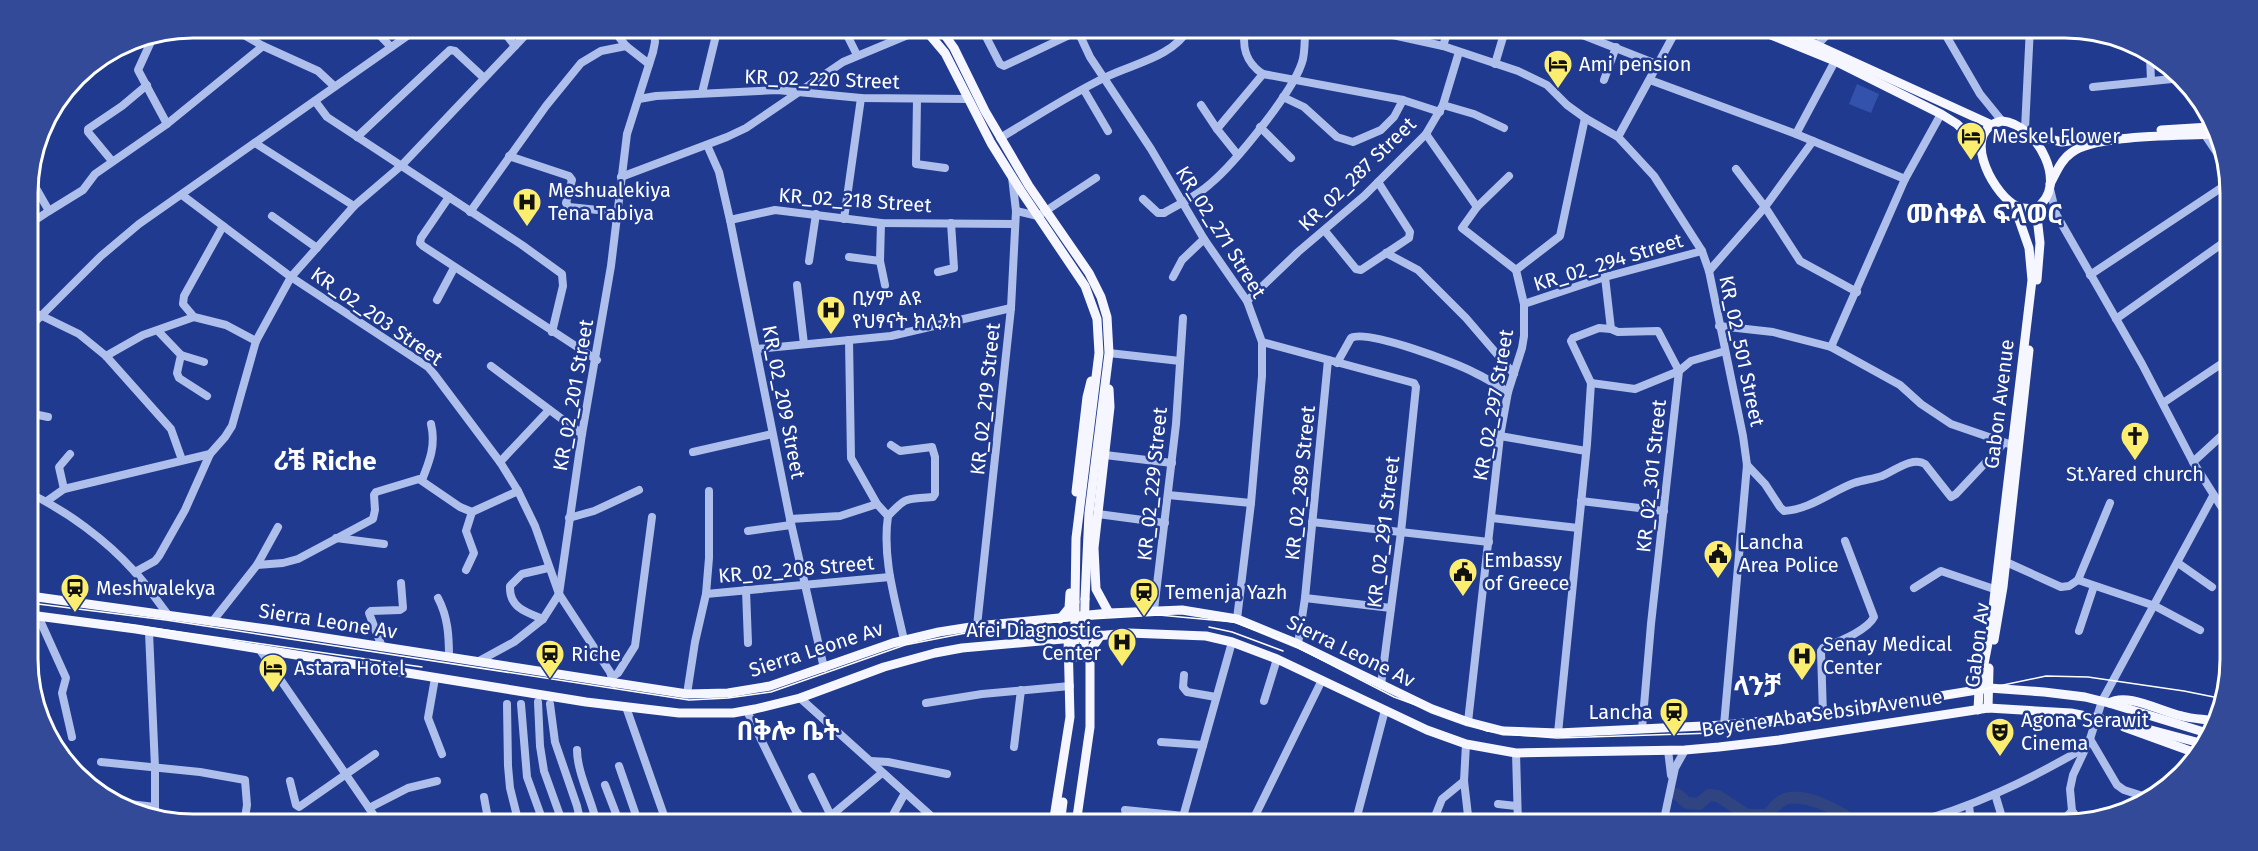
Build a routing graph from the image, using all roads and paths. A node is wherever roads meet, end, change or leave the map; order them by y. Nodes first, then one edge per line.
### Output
1 (249, 38) edge
2 (382, 38) edge
3 (404, 38) edge
4 (509, 38) edge
5 (523, 38) edge
6 (620, 38) edge
7 (655, 38) edge
8 (715, 38) edge
9 (848, 38) edge
10 (900, 38) edge
11 (933, 38) edge
12 (947, 38) edge
13 (987, 38) edge
14 (1059, 38) edge
15 (1081, 38) edge
16 (1183, 38) edge
17 (1244, 38) edge
18 (1304, 38) edge
19 (1416, 38) edge
20 (1446, 38) edge
21 (1503, 38) edge
22 (1592, 38) edge
23 (1672, 38) edge
24 (1778, 38) edge
25 (1810, 38) edge
26 (1824, 38) edge
27 (1947, 38) edge
28 (2030, 38) edge
29 (150, 44) edge
30 (1818, 44) junction
31 (263, 46) junction
32 (515, 46) junction
33 (626, 46) junction
34 (1443, 46) junction
35 (391, 47) junction
36 (1616, 47) junction
37 (1459, 52) junction
38 (857, 55) junction
39 (1834, 61) junction
40 (2150, 63) edge
41 (650, 64) junction
42 (1495, 64) junction
43 (1659, 65) junction
44 (1263, 74) junction
45 (484, 78) junction
46 (1105, 78) junction
47 (2171, 79) edge
48 (1294, 80) junction
49 (1604, 80) dead end
50 (1650, 80) junction
51 (2151, 80) junction
52 (147, 85) junction
53 (334, 86) junction
54 (2093, 87) dead end
55 (1084, 90) junction
56 (796, 92) junction
57 (702, 93) junction
58 (1283, 97) junction
59 (861, 98) junction
60 (639, 99) junction
61 (917, 99) junction
62 (967, 99) junction
63 (1403, 100) junction
64 (315, 101) junction
65 (1201, 105) dead end
66 (1442, 108) junction
67 (1941, 114) junction
68 (1585, 118) junction
69 (2002, 121) junction
70 (167, 124) junction
71 (1992, 125) junction
72 (1260, 128) junction
73 (1504, 128) dead end
74 (2206, 128) edge
75 (2206, 128) edge
76 (1217, 129) junction
77 (1108, 131) dead end
78 (2028, 132) junction
79 (1426, 134) junction
80 (1796, 134) junction
81 (357, 137) junction
82 (1618, 137) junction
83 (1000, 138) junction
84 (1813, 141) junction
85 (255, 143) junction
86 (707, 145) junction
87 (1980, 147) junction
88 (1238, 154) junction
89 (509, 156) junction
90 (1291, 159) dead end
91 (112, 161) junction
92 (402, 165) junction
93 (945, 168) dead end
94 (1736, 169) dead end
95 (1012, 176) junction
96 (1509, 176) dead end
97 (621, 177) junction
98 (1096, 178) dead end
99 (1905, 179) junction
100 (1378, 182) junction
101 (2050, 187) junction
102 (2220, 189) edge
103 (38, 192) edge
104 (182, 195) junction
105 (449, 197) junction
106 (1143, 199) dead end
107 (1182, 203) junction
108 (2014, 205) junction
109 (354, 206) junction
110 (1477, 207) junction
111 (1765, 207) junction
112 (2038, 207) junction
113 (49, 211) junction
114 (1016, 211) junction
115 (470, 212) junction
116 (617, 212) junction
117 (1042, 213) junction
118 (816, 214) junction
119 (2056, 214) junction
120 (272, 216) dead end
121 (38, 218) edge
122 (844, 219) junction
123 (730, 220) junction
124 (951, 222) junction
125 (881, 223) junction
126 (1014, 224) junction
127 (223, 226) junction
128 (1325, 231) junction
129 (1204, 239) junction
130 (2220, 245) edge
131 (316, 248) junction
132 (1702, 251) junction
133 (1386, 253) junction
134 (849, 256) dead end
135 (809, 261) dead end
136 (880, 261) junction
137 (454, 268) junction
138 (1515, 270) junction
139 (1709, 271) junction
140 (938, 272) dead end
141 (2090, 275) junction
142 (291, 277) junction
143 (1173, 277) dead end
144 (1605, 277) junction
145 (797, 285) dead end
146 (885, 285) dead end
147 (1857, 292) junction
148 (437, 300) dead end
149 (1247, 301) junction
150 (1524, 304) junction
151 (1011, 308) junction
152 (40, 315) junction
153 (38, 317) edge
154 (194, 317) junction
155 (1183, 318) dead end
156 (2116, 319) junction
157 (1719, 326) junction
158 (1611, 329) junction
159 (158, 331) junction
160 (552, 332) junction
161 (849, 340) junction
162 (256, 341) junction
163 (1262, 342) junction
164 (804, 344) junction
165 (1831, 347) junction
166 (757, 350) junction
167 (1725, 351) junction
168 (1109, 353) junction
169 (181, 355) junction
170 (106, 356) junction
171 (597, 360) junction
172 (1328, 360) junction
173 (1180, 361) junction
174 (204, 362) dead end
175 (1337, 363) junction
176 (2220, 365) edge
177 (491, 366) dead end
178 (1679, 371) junction
179 (1097, 372) junction
180 (1514, 374) junction
181 (1106, 382) junction
182 (1591, 383) junction
183 (1508, 392) junction
184 (207, 396) dead end
185 (2163, 403) junction
186 (549, 410) junction
187 (38, 415) edge
188 (48, 417) dead end
189 (431, 424) dead end
190 (582, 434) junction
191 (772, 434) junction
192 (1500, 436) junction
193 (2220, 437) edge
194 (891, 445) dead end
195 (2011, 445) junction
196 (1586, 451) junction
197 (693, 452) dead end
198 (70, 454) dead end
199 (210, 454) junction
200 (1105, 455) junction
201 (182, 460) junction
202 (500, 462) junction
203 (2193, 462) junction
204 (1172, 463) junction
205 (1747, 465) junction
206 (422, 480) junction
207 (64, 489) junction
208 (639, 490) dead end
209 (518, 491) junction
210 (709, 491) dead end
211 (1168, 495) junction
212 (2213, 496) junction
213 (38, 498) edge
214 (47, 501) junction
215 (1581, 501) junction
216 (1251, 502) junction
217 (2110, 503) dead end
218 (877, 504) junction
219 (2220, 506) edge
220 (1664, 511) junction
221 (472, 512) junction
222 (1098, 514) junction
223 (888, 516) junction
224 (652, 517) dead end
225 (569, 518) junction
226 (1492, 518) junction
227 (790, 522) junction
228 (1312, 522) junction
229 (1165, 523) junction
230 (279, 526) dead end
231 (1578, 528) junction
232 (748, 531) dead end
233 (1401, 532) junction
234 (336, 538) junction
235 (1845, 541) dead end
236 (1489, 542) junction
237 (384, 544) dead end
238 (2006, 562) junction
239 (2178, 563) junction
240 (257, 565) junction
241 (548, 568) junction
242 (466, 570) dead end
243 (135, 572) junction
244 (890, 577) junction
245 (2078, 580) junction
246 (401, 583) dead end
247 (804, 585) junction
248 (2094, 586) junction
249 (2212, 587) dead end
250 (1914, 588) dead end
251 (1999, 588) junction
252 (746, 590) junction
253 (559, 594) junction
254 (705, 594) junction
255 (38, 597) edge
256 (438, 598) dead end
257 (1305, 598) junction
258 (1080, 601) junction
259 (2155, 606) junction
260 (1391, 608) junction
261 (1154, 610) junction
262 (1991, 610) joint
263 (1109, 613) junction
264 (169, 616) junction
265 (38, 617) edge
266 (543, 619) junction
267 (1060, 619) junction
268 (1237, 620) junction
269 (212, 622) junction
270 (38, 624) edge
271 (977, 626) junction
272 (2200, 630) dead end
273 (2079, 631) dead end
274 (149, 632) junction
275 (1101, 635) junction
276 (1068, 638) junction
277 (904, 640) junction
278 (1232, 642) junction
279 (748, 643) dead end
280 (1298, 644) junction
281 (382, 647) junction
282 (260, 650) junction
283 (449, 657) junction
284 (1080, 657) junction
285 (1277, 659) junction
286 (479, 661) junction
287 (824, 668) junction
288 (1184, 675) dead end
289 (435, 678) junction
290 (1322, 680) junction
291 (613, 681) junction
292 (1381, 685) junction
293 (1070, 686) junction
294 (1984, 689) junction
295 (1021, 690) junction
296 (687, 694) junction
297 (1936, 696) junction
298 (1216, 697) junction
299 (800, 698) junction
300 (1264, 701) dead end
301 (538, 702) dead end
302 (2105, 702) junction
303 (926, 703) dead end
304 (507, 704) dead end
305 (521, 704) dead end
306 (550, 704) dead end
307 (626, 707) junction
308 (1988, 708) junction
309 (1385, 710) junction
310 (1978, 710) junction
311 (747, 711) junction
312 (1939, 714) junction
313 (1823, 715) junction
314 (2097, 718) junction
315 (2207, 720) edge
316 (2111, 721) junction
317 (1468, 722) junction
318 (1724, 726) junction
319 (2204, 726) edge
320 (2189, 728) junction
321 (1642, 729) junction
322 (2202, 731) edge
323 (1558, 733) junction
324 (72, 737) dead end
325 (1161, 742) dead end
326 (2089, 743) junction
327 (1466, 744) junction
328 (2195, 744) edge
329 (1203, 745) junction
330 (1014, 747) dead end
331 (577, 750) dead end
332 (1668, 750) junction
333 (1685, 750) junction
334 (2190, 751) edge
335 (442, 753) dead end
336 (1516, 753) junction
337 (1553, 753) joint
338 (375, 754) dead end
339 (871, 761) junction
340 (101, 762) dead end
341 (619, 766) dead end
342 (155, 767) junction
343 (345, 772) junction
344 (882, 773) junction
345 (946, 774) dead end
346 (812, 777) dead end
347 (290, 781) dead end
348 (437, 781) dead end
349 (1464, 781) junction
350 (605, 785) dead end
351 (1671, 785) junction
352 (905, 793) junction
353 (1995, 795) junction
354 (2139, 795) edge
355 (484, 796) dead end
356 (1498, 804) dead end
357 (1969, 805) junction
358 (146, 806) edge
359 (1516, 806) junction
360 (155, 807) joint
361 (369, 808) junction
362 (1125, 810) dead end
363 (2072, 811) edge
364 (1145, 812) joint
365 (1152, 813) edge
366 (1185, 813) edge
367 (1256, 813) edge
368 (1358, 813) edge
369 (1435, 813) edge
370 (1467, 813) edge
371 (1517, 813) edge
372 (1666, 813) edge
373 (1948, 813) edge
374 (1970, 813) edge
375 (2001, 813) edge
376 (245, 814) edge
377 (373, 814) edge
378 (487, 814) edge
379 (516, 814) edge
380 (540, 814) edge
381 (560, 814) edge
382 (579, 814) edge
383 (595, 814) edge
384 (616, 814) edge
385 (635, 814) edge
386 (663, 814) edge
387 (798, 814) edge
388 (830, 814) edge
389 (834, 814) edge
390 (894, 814) edge
391 (927, 814) edge
392 (1055, 814) edge
393 (1061, 814) edge
394 (1071, 814) edge
395 (1078, 814) edge

1 - 31 street
2 - 35 street
3 - 35 street
4 - 32 street
5 - 32 street, KR_02_203 Street
6 - 33 street
7 - 41 street, KR_02_201 Street
8 - 57 street
9 - 38 street
10 - 38 street
11 - 62 main road
12 - 83 main road
13 - 14 street
15 - 46 street, KR_02_271 Street
16 - 46 street
17 - 44 street
18 - 48 street
19 - 34 street, KR_02_501 Street
20 - 34 street
21 - 42 street
22 - 36 street
23 - 43 street
24 - 39 main road
25 - 30 main road
26 - 30 street
27 - 69 street
28 - 78 street
29 - 52 street
30 - 71 main road
31 - 53 street
31 - 70 street
32 - 45 street, KR_02_203 Street
33 - 41 street
33 - 89 street
34 - 37 street, KR_02_501 Street
35 - 53 street
36 - 43 street
36 - 49 street
37 - 42 street, KR_02_501 Street
37 - 66 street, KR_02_287 Street
38 - 56 street
39 - 67 main road
39 - 80 street
40 - 51 street
41 - 60 street, KR_02_201 Street
42 - 68 street, KR_02_501 Street
43 - 50 street
44 - 48 street
44 - 76 street
45 - 81 street
45 - 92 street, KR_02_203 Street
46 - 55 street
46 - 107 street, KR_02_271 Street
47 - 51 street
48 - 58 street
48 - 63 street
50 - 80 street
50 - 82 street
51 - 54 street
52 - 70 street
52 - 91 street
53 - 64 street
55 - 77 street
55 - 83 street
56 - 57 street, KR_02_220 Street
56 - 59 street, KR_02_220 Street
56 - 86 street
57 - 60 street, KR_02_220 Street
58 - 63 street
58 - 72 street
59 - 61 street, KR_02_220 Street
59 - 122 street
60 - 97 street, KR_02_201 Street
61 - 62 street, KR_02_220 Street
61 - 93 street
62 - 95 main road
63 - 66 street
64 - 81 street
64 - 85 street
65 - 76 street
66 - 73 street
66 - 79 street, KR_02_287 Street
67 - 87 main road
67 - 99 street
68 - 82 street, KR_02_501 Street
68 - 138 street
69 - 71 main road
69 - 78 main road
70 - 91 street
71 - 87 main road
72 - 88 street
72 - 90 street
74 - 78 main road
75 - 101 main road
76 - 88 street
78 - 101 main road
79 - 100 street, KR_02_287 Street
79 - 110 street
80 - 84 street
81 - 92 street
82 - 132 street, KR_02_501 Street
83 - 117 main road
84 - 99 street
84 - 111 street
85 - 104 street
85 - 109 street
86 - 97 street
86 - 123 street, KR_02_209 Street
87 - 108 main road
88 - 107 street
89 - 115 street
89 - 116 street
91 - 113 street
92 - 105 street
92 - 109 street, KR_02_203 Street
94 - 111 street
95 - 114 street, KR_02_219 Street
95 - 117 main road
96 - 110 street
97 - 116 street, KR_02_201 Street
98 - 117 street
99 - 147 street
100 - 128 street, KR_02_287 Street
100 - 133 street
101 - 112 main road
101 - 119 street
102 - 141 street
103 - 113 street
104 - 127 street
104 - 152 street
105 - 115 street
105 - 137 street
106 - 107 street
107 - 129 street, KR_02_271 Street
108 - 112 main road
108 - 195 main road, Gabon Avenue
109 - 131 street, KR_02_203 Street
110 - 138 street
111 - 139 street
111 - 147 street
112 - 119 street
112 - 195 main road, Gabon Avenue
113 - 121 street
114 - 117 street
114 - 126 street, KR_02_219 Street
115 - 160 street
116 - 171 street, KR_02_201 Street
117 - 168 main road
117 - 179 main road
118 - 122 street, KR_02_218 Street
118 - 123 street, KR_02_218 Street
118 - 135 street
119 - 141 street
120 - 131 street
122 - 125 street, KR_02_218 Street
123 - 166 street, KR_02_209 Street
124 - 125 street, KR_02_218 Street
124 - 126 street, KR_02_218 Street
124 - 140 street
125 - 136 street
126 - 151 street, KR_02_219 Street
127 - 142 street
127 - 154 street
128 - 133 street
128 - 149 street, KR_02_287 Street
129 - 143 street
129 - 149 street, KR_02_271 Street
130 - 156 street
131 - 142 street, KR_02_203 Street
132 - 139 street, KR_02_501 Street
132 - 144 street, KR_02_294 Street
133 - 180 street
134 - 136 street
136 - 146 street
137 - 148 street
137 - 160 street
138 - 150 street, KR_02_297 Street
139 - 157 street, KR_02_501 Street
141 - 156 street
142 - 162 street
142 - 202 street, KR_02_203 Street
144 - 150 street, KR_02_294 Street
144 - 158 street
145 - 164 street
147 - 165 street
149 - 163 street, KR_02_271 Street
150 - 180 street, KR_02_297 Street
151 - 161 street
151 - 271 street, KR_02_219 Street
152 - 153 street
152 - 170 street
154 - 159 street
154 - 162 street
155 - 173 street, KR_02_229 Street
156 - 185 street
157 - 165 street
157 - 167 street, KR_02_501 Street
158 - 178 street
158 - 182 street
159 - 169 street
159 - 170 street
160 - 171 street
161 - 164 street
161 - 218 street
162 - 199 street
163 - 172 street
163 - 216 street, KR_02_271 Street
164 - 166 street
165 - 195 street
166 - 191 street, KR_02_209 Street
167 - 178 street
167 - 205 street, KR_02_501 Street
168 - 173 street
168 - 181 main road
169 - 174 street
169 - 184 street
170 - 201 street
171 - 190 street, KR_02_201 Street
172 - 175 street
172 - 228 street, KR_02_289 Street
173 - 204 street, KR_02_229 Street
175 - 183 street
175 - 233 street, KR_02_291 Street
176 - 185 street
177 - 186 street
178 - 182 street
178 - 220 street, KR_02_301 Street
179 - 258 main road
179 - 267 main road
180 - 183 street, KR_02_297 Street
181 - 200 main road
181 - 258 main road
182 - 196 street
183 - 192 street, KR_02_297 Street
185 - 203 street
186 - 190 street
186 - 202 street
187 - 188 street
189 - 206 street
190 - 225 street, KR_02_201 Street
191 - 197 street
191 - 227 street, KR_02_209 Street
192 - 196 street
192 - 226 street, KR_02_297 Street
193 - 203 street
194 - 223 street
195 - 205 street
195 - 238 main road, Gabon Avenue
195 - 251 main road, Gabon Avenue
196 - 215 street
198 - 207 street
199 - 201 street
199 - 243 street
200 - 204 street
200 - 222 main road
201 - 207 street
202 - 209 street, KR_02_203 Street
203 - 212 street
204 - 211 street, KR_02_229 Street
205 - 318 street, KR_02_501 Street
206 - 221 street
206 - 234 street
207 - 214 street
208 - 225 street
209 - 221 street
209 - 241 street, KR_02_203 Street
210 - 254 street
211 - 216 street
211 - 229 street, KR_02_229 Street
212 - 219 street
212 - 239 street
213 - 214 street
214 - 243 street
215 - 220 street
215 - 231 street
216 - 268 street, KR_02_271 Street
217 - 245 street
218 - 223 street
218 - 227 street
220 - 321 street, KR_02_301 Street
221 - 242 street
222 - 229 street
222 - 263 main road
223 - 244 street
224 - 291 street
225 - 253 street, KR_02_201 Street
226 - 231 street
226 - 236 street, KR_02_297 Street
227 - 232 street
227 - 247 street, KR_02_209 Street
228 - 233 street
228 - 257 street, KR_02_289 Street
229 - 261 street, KR_02_229 Street
230 - 240 street
231 - 323 street
233 - 236 street
233 - 260 street, KR_02_291 Street
234 - 237 street
234 - 240 street
235 - 313 street
236 - 317 street, KR_02_297 Street
238 - 245 street
238 - 251 main road, Gabon Avenue
239 - 249 street
239 - 259 street
240 - 269 street
241 - 253 street, KR_02_203 Street
241 - 266 street
243 - 264 street
244 - 247 street, KR_02_208 Street
244 - 277 street
245 - 248 street
246 - 281 street
247 - 252 street, KR_02_208 Street
247 - 287 street, KR_02_209 Street
248 - 259 street
248 - 273 street
250 - 251 street
251 - 262 main road, Gabon Avenue
251 - 294 main road, Gabon Av
252 - 254 street, KR_02_208 Street
252 - 279 street
253 - 266 street, KR_02_201 Street
253 - 291 street, KR_02_203 Street
254 - 296 street
255 - 264 main road, Sierra Leone Av
256 - 283 street
257 - 260 street
257 - 280 street, KR_02_289 Street
258 - 284 main road, bridge
259 - 272 street
259 - 302 street
260 - 292 street, KR_02_291 Street
261 - 263 main road, Sierra Leone Av
261 - 268 main road, Sierra Leone Av
262 - 294 main road, Gabon Av
263 - 267 main road, Sierra Leone Av
264 - 269 main road, Sierra Leone Av
265 - 274 main road, Sierra Leone Av
266 - 286 street, KR_02_201 Street
267 - 271 main road, Sierra Leone Av
268 - 280 main road, Sierra Leone Av
269 - 281 main road, Sierra Leone Av
270 - 324 street
271 - 277 main road, Sierra Leone Av
274 - 282 main road, Sierra Leone Av
274 - 342 street
275 - 276 main road, Sierra Leone Av
275 - 278 main road, Sierra Leone Av
275 - 395 main road
276 - 293 main road
276 - 299 main road, Sierra Leone Av
277 - 287 main road, Sierra Leone Av
278 - 285 main road, Sierra Leone Av
278 - 298 street
280 - 292 main road, Sierra Leone Av
281 - 283 main road, Sierra Leone Av
282 - 289 main road, Sierra Leone Av
282 - 343 street
283 - 286 main road, Sierra Leone Av
284 - 393 main road
284 - 394 main road
285 - 290 main road, Sierra Leone Av
285 - 300 street
286 - 291 main road, Sierra Leone Av
287 - 296 main road, Sierra Leone Av
288 - 298 street
289 - 307 main road, Sierra Leone Av
289 - 335 street
290 - 309 main road, Sierra Leone Av
290 - 367 street
291 - 296 main road, Sierra Leone Av
292 - 317 main road, Sierra Leone Av
293 - 295 street
293 - 392 main road
294 - 297 main road, Beyene Aba Sebsib Avenue
294 - 302 main road, Beyene Aba Sebsib Avenue
294 - 308 main road, Gabon Av
294 - 310 main road
295 - 303 street
295 - 330 street
297 - 312 main road
297 - 313 main road, Beyene Aba Sebsib Avenue
298 - 329 street
299 - 311 main road, Sierra Leone Av
299 - 339 street
301 - 381 street
302 - 314 street
302 - 315 main road
302 - 320 main road
304 - 379 street
305 - 380 street
306 - 382 street
307 - 311 main road, Sierra Leone Av
307 - 386 street
308 - 310 main road, Beyene Aba Sebsib Avenue
308 - 314 main road, Beyene Aba Sebsib Avenue
309 - 327 main road, Sierra Leone Av
309 - 368 street
310 - 312 main road, Beyene Aba Sebsib Avenue
311 - 387 street
312 - 333 main road, Beyene Aba Sebsib Avenue
313 - 318 main road, Beyene Aba Sebsib Avenue
314 - 316 main road, Beyene Aba Sebsib Avenue
314 - 326 street
316 - 328 main road
316 - 334 main road
317 - 323 main road, Sierra Leone Av
318 - 321 main road, Beyene Aba Sebsib Avenue
319 - 320 main road
320 - 322 main road
321 - 323 main road, Beyene Aba Sebsib Avenue
325 - 329 street
326 - 353 street
326 - 354 street
326 - 363 street
327 - 336 main road, Sierra Leone Av
327 - 349 street
329 - 366 street
331 - 383 street
332 - 333 main road, Beyene Aba Sebsib Avenue
332 - 337 main road, Beyene Aba Sebsib Avenue
332 - 351 street
333 - 351 street
336 - 337 main road, Sierra Leone Av
336 - 359 street
338 - 343 street
339 - 344 street
339 - 345 street
340 - 342 street
341 - 385 street
342 - 360 street
342 - 376 street
343 - 347 street
343 - 361 street
344 - 352 street
344 - 389 street
346 - 388 street
348 - 361 street
349 - 369 street
349 - 370 street
350 - 384 street
351 - 372 street
352 - 390 street
352 - 391 street
353 - 357 street
353 - 375 street
355 - 378 street
356 - 359 street
357 - 373 street
357 - 374 street
358 - 360 street
359 - 371 street
361 - 377 street
362 - 364 street
364 - 365 street

